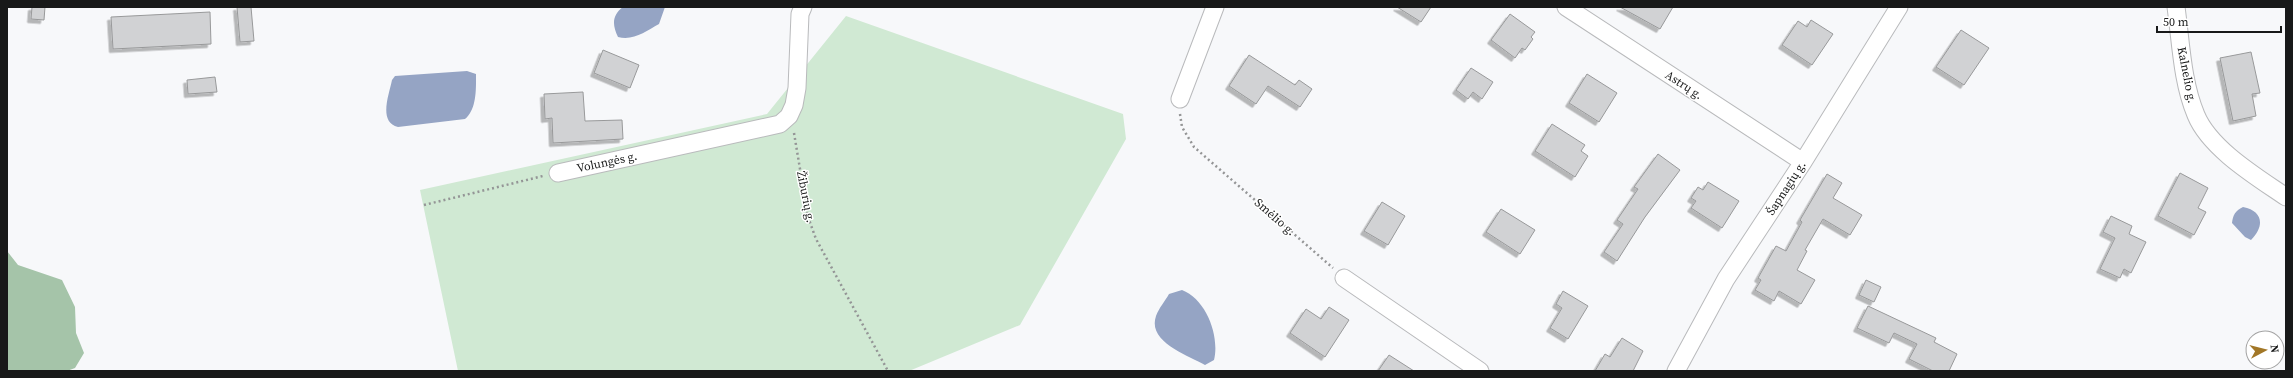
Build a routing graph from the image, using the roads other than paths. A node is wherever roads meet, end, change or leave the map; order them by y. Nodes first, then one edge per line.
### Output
1 (803, 7) edge
2 (1215, 7) edge
3 (1566, 7) edge
4 (1899, 7) edge
5 (2176, 7) edge
6 (1180, 99) road end
7 (1803, 162) junction
8 (558, 173) road end
9 (2286, 197) edge
10 (1344, 278) road end
11 (1480, 371) edge
12 (1676, 371) edge

1 - 8 street, Volungės g.
2 - 6 street
3 - 7 street, Astrų g.
4 - 7 street, Šapnagių g.
5 - 9 street, Kalnelio g.
7 - 12 street, Šapnagių g.
10 - 11 street

